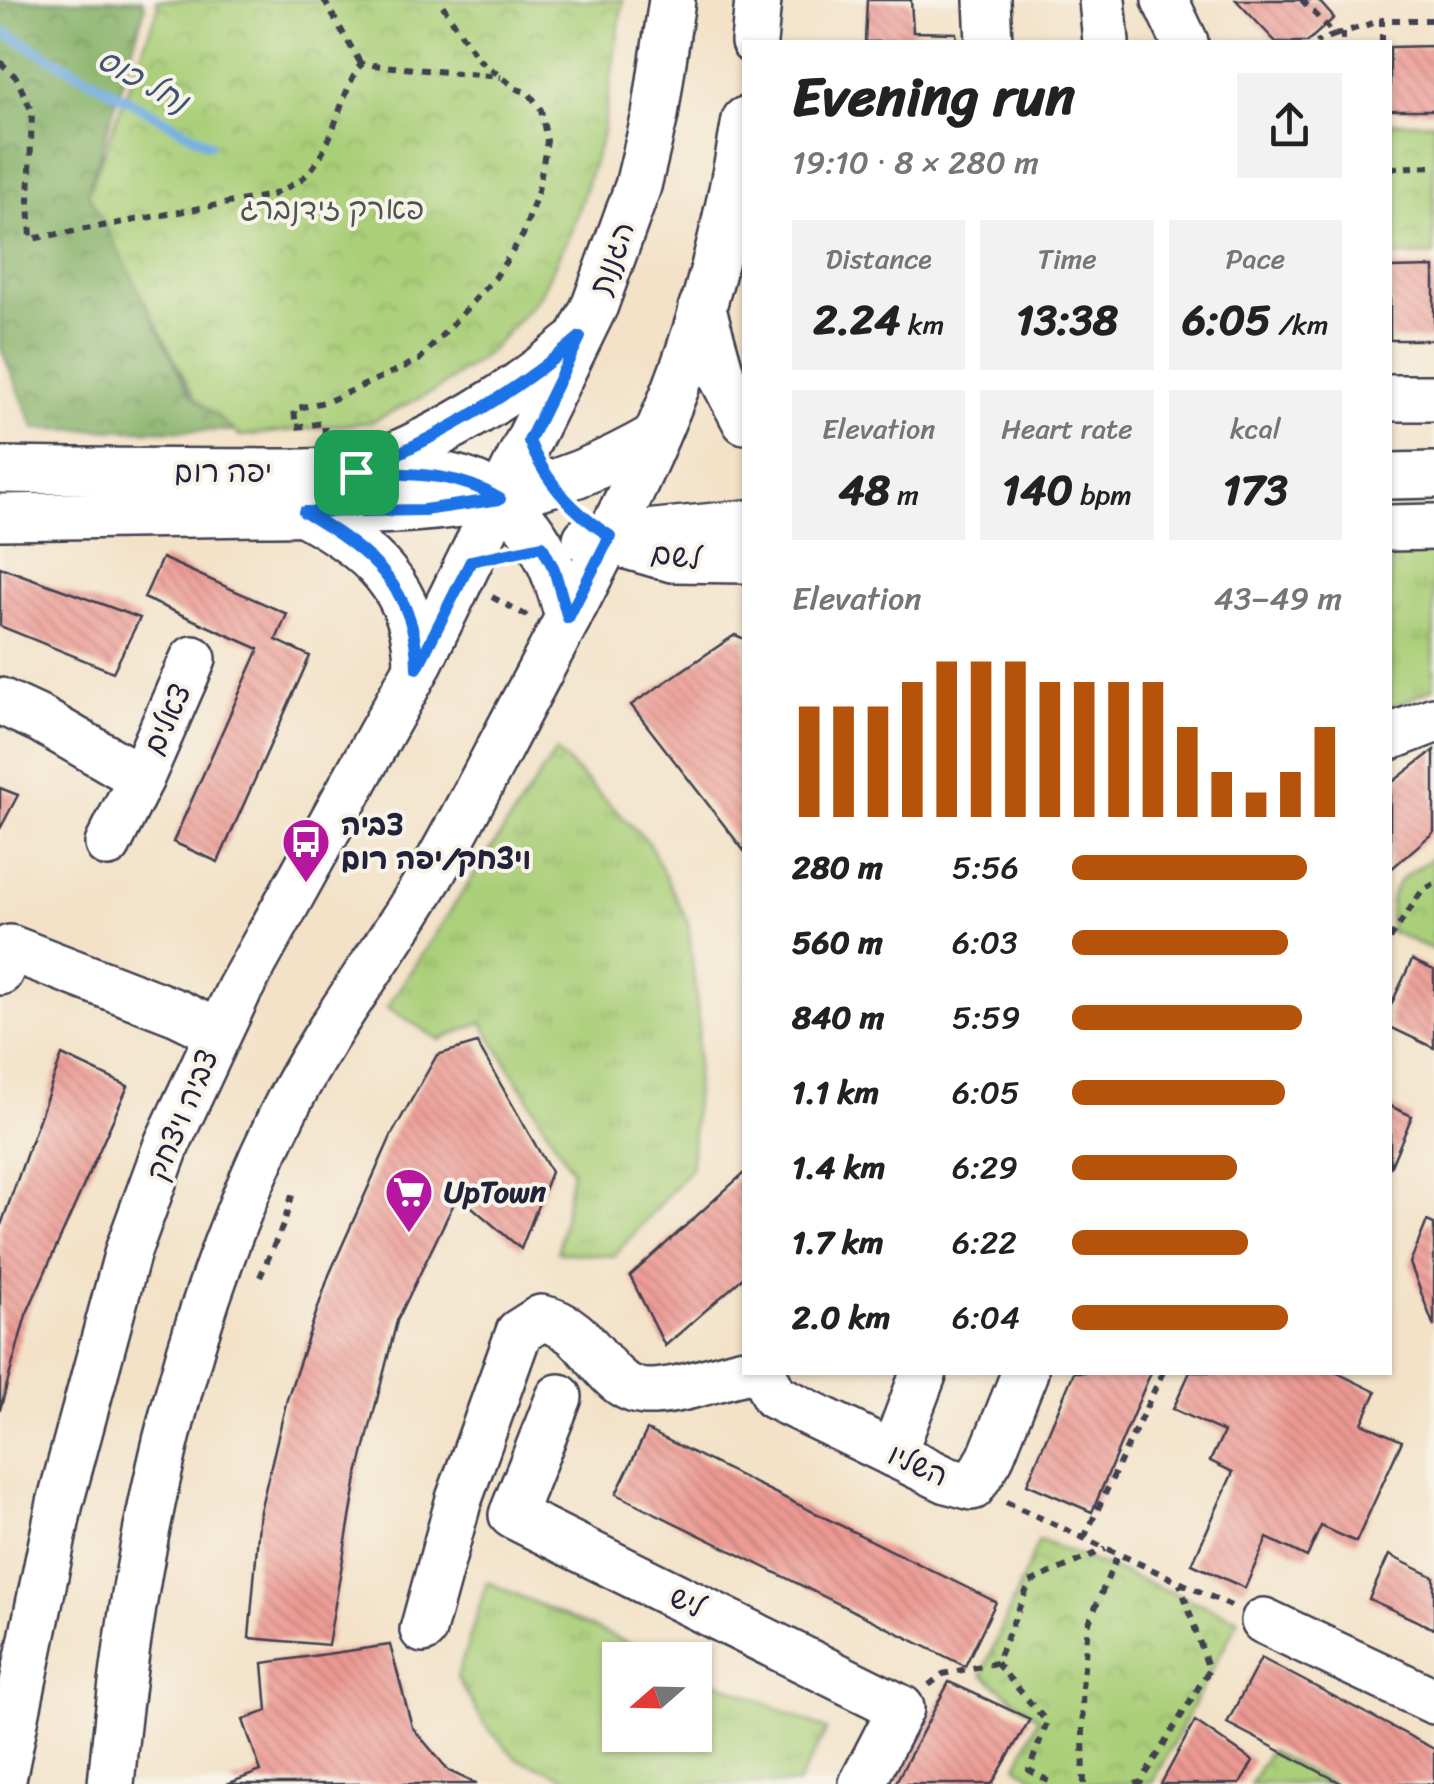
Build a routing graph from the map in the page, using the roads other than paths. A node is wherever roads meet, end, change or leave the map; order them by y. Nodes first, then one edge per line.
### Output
1 (672, 0) edge
2 (758, 0) edge
3 (987, 0) edge
4 (1102, 0) edge
5 (1165, 0) edge
6 (754, 40) edge
7 (989, 40) edge
8 (1106, 40) edge
9 (1184, 40) edge
10 (742, 138) edge
11 (702, 305) junction
12 (580, 337) junction
13 (1392, 398) edge
14 (1434, 398) edge
15 (742, 414) edge
16 (656, 436) junction
17 (529, 441) junction
18 (0, 470) edge
19 (343, 472) junction
20 (1434, 475) edge
21 (1392, 476) edge
22 (553, 484) junction
23 (500, 499) junction
24 (304, 512) junction
25 (0, 517) edge
26 (742, 523) edge
27 (1434, 526) edge
28 (1392, 528) edge
29 (610, 536) junction
30 (542, 546) junction
31 (742, 560) edge
32 (471, 561) junction
33 (568, 618) junction
34 (194, 659) dead end
35 (417, 668) junction
36 (0, 701) edge
37 (1434, 720) edge
38 (1392, 737) edge
39 (140, 778) junction
40 (108, 844) dead end
41 (0, 972) edge
42 (218, 1032) junction
43 (742, 1372) edge
44 (764, 1375) edge
45 (923, 1375) edge
46 (1024, 1375) edge
47 (494, 1397) junction
48 (893, 1454) junction
49 (1264, 1621) road end
50 (422, 1630) dead end
51 (1434, 1701) edge
52 (2, 1784) edge
53 (111, 1784) edge
54 (862, 1784) edge

1 - 12 street, הגננת
2 - 6 street
3 - 7 street
4 - 8 street
5 - 9 street
10 - 11 street
11 - 15 street
11 - 16 street
12 - 17 street, הגננת
12 - 19 street
13 - 14 street
16 - 22 street, יפה רום
16 - 29 street
17 - 22 street, לשם
17 - 23 street, הגננת
18 - 19 street, יפה רום
19 - 23 street, יפה רום
20 - 21 street
22 - 23 street, יפה רום
22 - 29 street, לשם
23 - 24 street, יפה רום
23 - 30 street, יפה רום
23 - 32 street, צביה ויצחק
24 - 25 street, יפה רום
24 - 35 street
26 - 29 street, לשם
27 - 28 street
29 - 30 street, לשם
29 - 31 street, לשם
29 - 33 street
30 - 32 street, לשם
30 - 33 street, יפה רום
32 - 35 street, צביה ויצחק
33 - 53 street
34 - 39 street, צאלים
35 - 42 street, צביה ויצחק
36 - 39 street, צאלים
37 - 38 street
39 - 40 street, צאלים
41 - 42 street
42 - 52 street, צביה ויצחק
43 - 47 street
44 - 48 street, השליו
45 - 48 street
46 - 48 street, השליו
47 - 50 street
47 - 54 street, ליש
49 - 51 street

